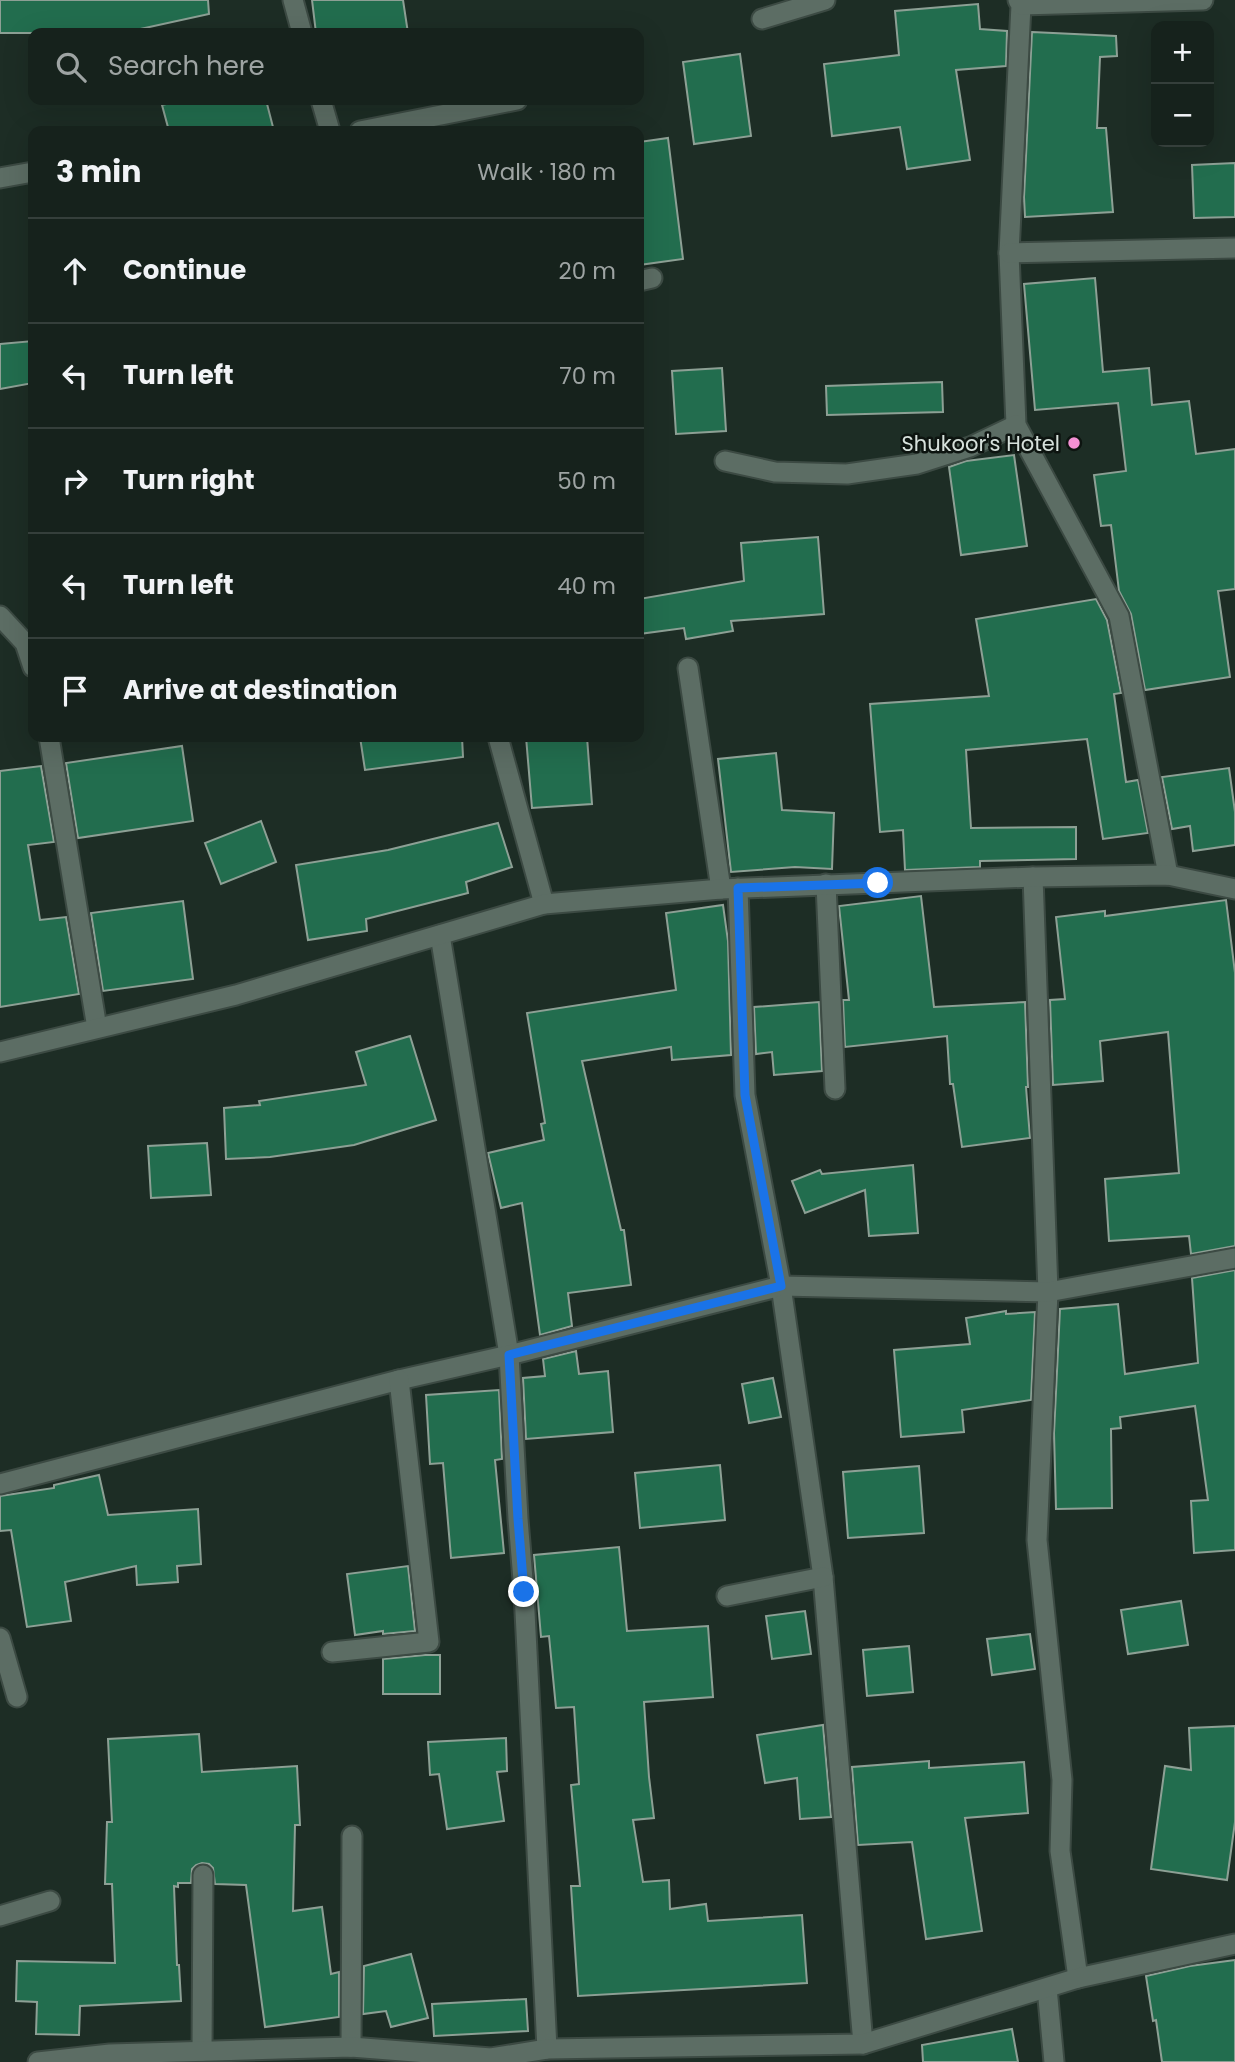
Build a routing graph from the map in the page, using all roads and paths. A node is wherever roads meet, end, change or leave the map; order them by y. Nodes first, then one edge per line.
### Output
1 (293, 0) edge
2 (825, 0) edge
3 (1203, 0) edge
4 (1019, 3) edge
5 (762, 19) dead end
6 (301, 28) edge
7 (322, 105) edge
8 (492, 105) edge
9 (329, 126) edge
10 (385, 126) edge
11 (28, 173) edge
12 (0, 178) edge
13 (1235, 247) edge
14 (1009, 253) junction
15 (1016, 425) junction
16 (725, 461) dead end
17 (0, 616) edge
18 (28, 652) edge
19 (688, 668) dead end
20 (49, 742) edge
21 (499, 742) edge
22 (1168, 876) junction
23 (1033, 877) junction
24 (826, 884) junction
25 (729, 889) junction
26 (1235, 889) edge
27 (544, 904) junction
28 (440, 935) junction
29 (97, 1028) junction
30 (0, 1052) edge
31 (835, 1089) dead end
32 (1235, 1258) edge
33 (781, 1286) junction
34 (1048, 1292) junction
35 (509, 1355) junction
36 (399, 1380) junction
37 (0, 1484) edge
38 (823, 1577) junction
39 (727, 1596) dead end
40 (0, 1637) edge
41 (332, 1652) dead end
42 (17, 1697) dead end
43 (352, 1836) dead end
44 (203, 1875) dead end
45 (50, 1901) dead end
46 (0, 1916) edge
47 (1235, 1944) edge
48 (1079, 1978) junction
49 (1047, 1988) junction
50 (863, 2044) junction
51 (351, 2046) junction
52 (547, 2049) junction
53 (202, 2051) junction
54 (491, 2060) edge
55 (38, 2062) edge
56 (1054, 2062) edge

1 - 6 street
2 - 5 street
3 - 4 street
4 - 14 street
7 - 9 street
8 - 10 street
11 - 12 street
13 - 14 street
14 - 15 street
15 - 16 street
15 - 22 street
17 - 18 street
19 - 25 street
20 - 29 street
21 - 27 street
22 - 23 street
22 - 26 street
23 - 24 street
23 - 34 street
24 - 25 street
24 - 31 street
25 - 27 street
25 - 33 street
27 - 28 street
28 - 29 street
28 - 35 street
29 - 30 street
32 - 34 street
33 - 34 street
33 - 35 street
33 - 38 street
34 - 48 street
35 - 36 street
35 - 52 street
36 - 37 street
36 - 41 street
38 - 39 street
38 - 50 street
40 - 42 street
43 - 51 street
44 - 53 street
45 - 46 street
47 - 48 street
48 - 49 street
49 - 50 street
49 - 56 street
50 - 52 street
51 - 53 street
51 - 54 street
52 - 54 street
53 - 55 street

